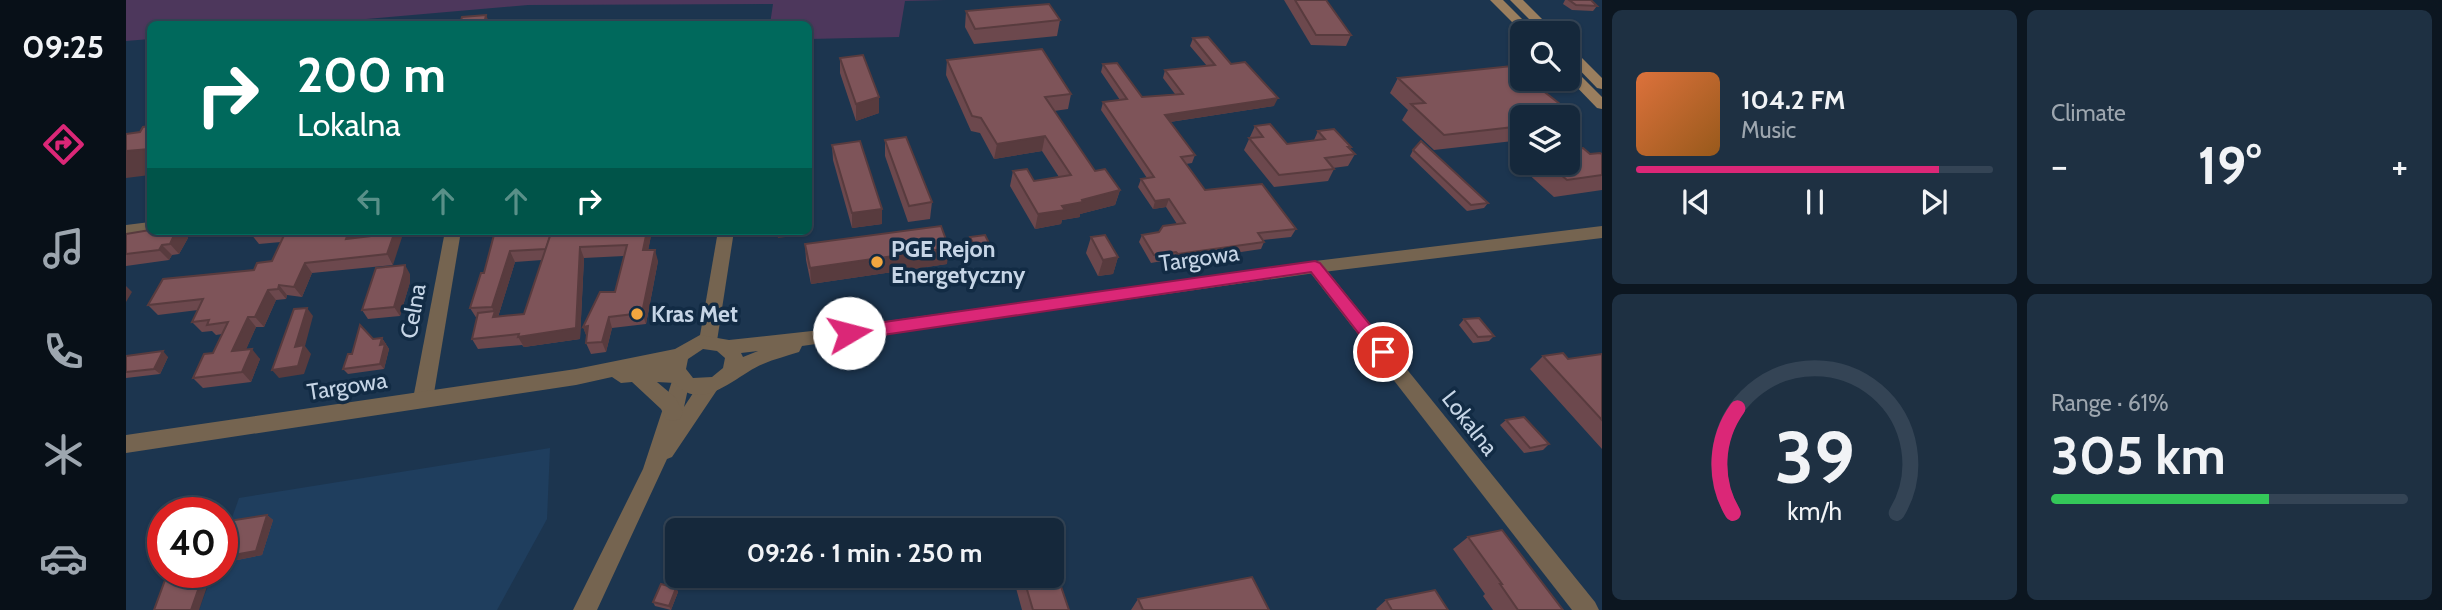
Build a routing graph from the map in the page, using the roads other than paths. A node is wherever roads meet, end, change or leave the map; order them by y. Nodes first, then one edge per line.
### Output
1 (1496, 0) edge
2 (1516, 0) edge
3 (1518, 21) edge
4 (1538, 21) edge
5 (1580, 63) edge
6 (1580, 83) edge
7 (1602, 85) edge
8 (1602, 105) edge
9 (147, 227) edge
10 (126, 230) edge
11 (1602, 234) edge
12 (452, 235) edge
13 (725, 235) edge
14 (1315, 267) junction
15 (830, 336) junction
16 (708, 341) junction
17 (727, 347) junction
18 (680, 355) junction
19 (731, 373) junction
20 (637, 375) junction
21 (576, 377) junction
22 (679, 378) junction
23 (709, 387) junction
24 (423, 399) junction
25 (673, 413) junction
26 (126, 444) edge
27 (653, 468) junction
28 (585, 610) edge
29 (1587, 610) edge

1 - 3 main road
2 - 4 main road
5 - 7 main road
6 - 8 main road
9 - 10 street
11 - 14 street, Targowa
12 - 24 street, Celna
13 - 16 street
14 - 15 street, Targowa
14 - 29 street, Lokalna
15 - 17 street, Targowa
15 - 19 street, Targowa
16 - 17 street
16 - 18 street
17 - 19 street
18 - 21 street, Targowa
18 - 22 street
19 - 23 street
20 - 21 street, Targowa
20 - 22 street, Targowa
20 - 25 street
21 - 24 street, Targowa
22 - 23 street
22 - 25 street
23 - 27 street
24 - 26 street, Targowa
25 - 27 street
27 - 28 street

